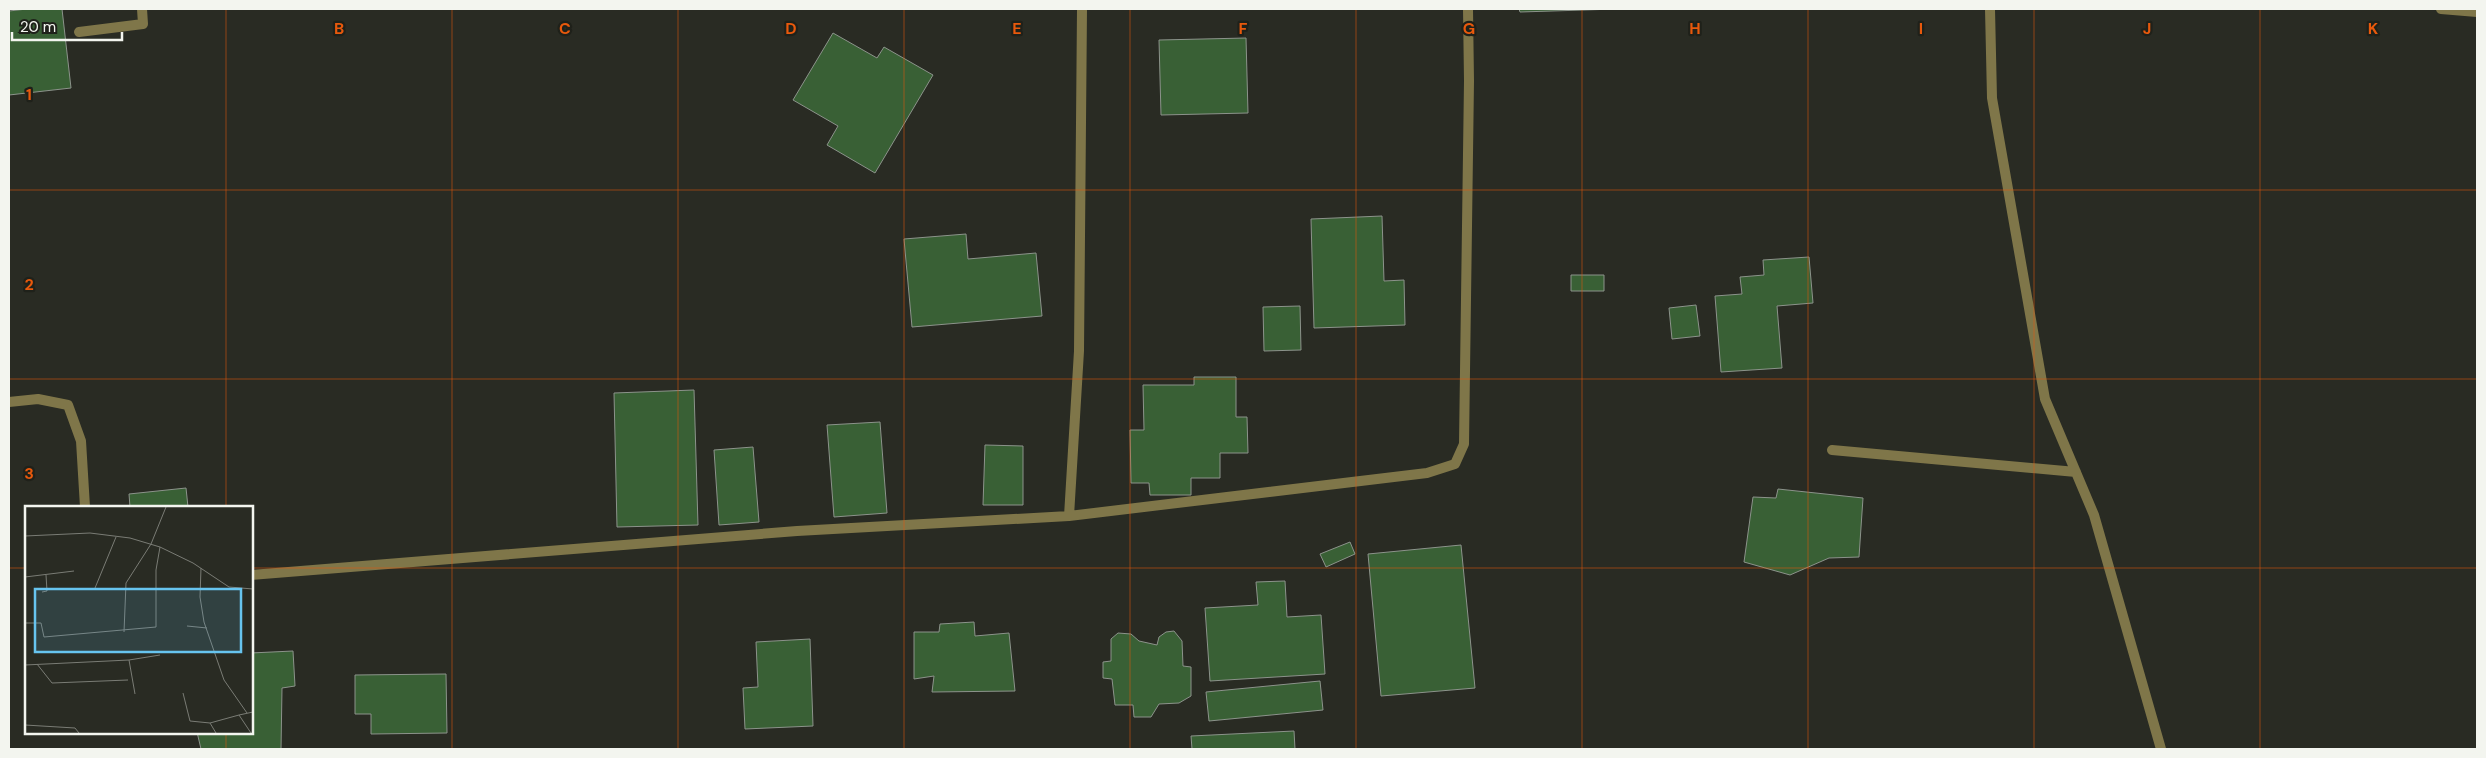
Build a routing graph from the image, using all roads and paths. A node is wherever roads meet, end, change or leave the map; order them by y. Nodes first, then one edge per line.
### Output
1 (142, 9) edge
2 (1082, 9) edge
3 (1468, 9) edge
4 (1990, 9) edge
5 (2441, 9) edge
6 (2477, 12) edge
7 (79, 32) dead end
8 (9, 402) edge
9 (1832, 450) dead end
10 (2076, 472) junction
11 (85, 506) edge
12 (1069, 516) junction
13 (252, 575) edge
14 (2161, 749) edge

1 - 7 street
2 - 12 street
3 - 12 street
4 - 10 street
5 - 6 street
8 - 11 street
9 - 10 street
10 - 14 street
12 - 13 street

